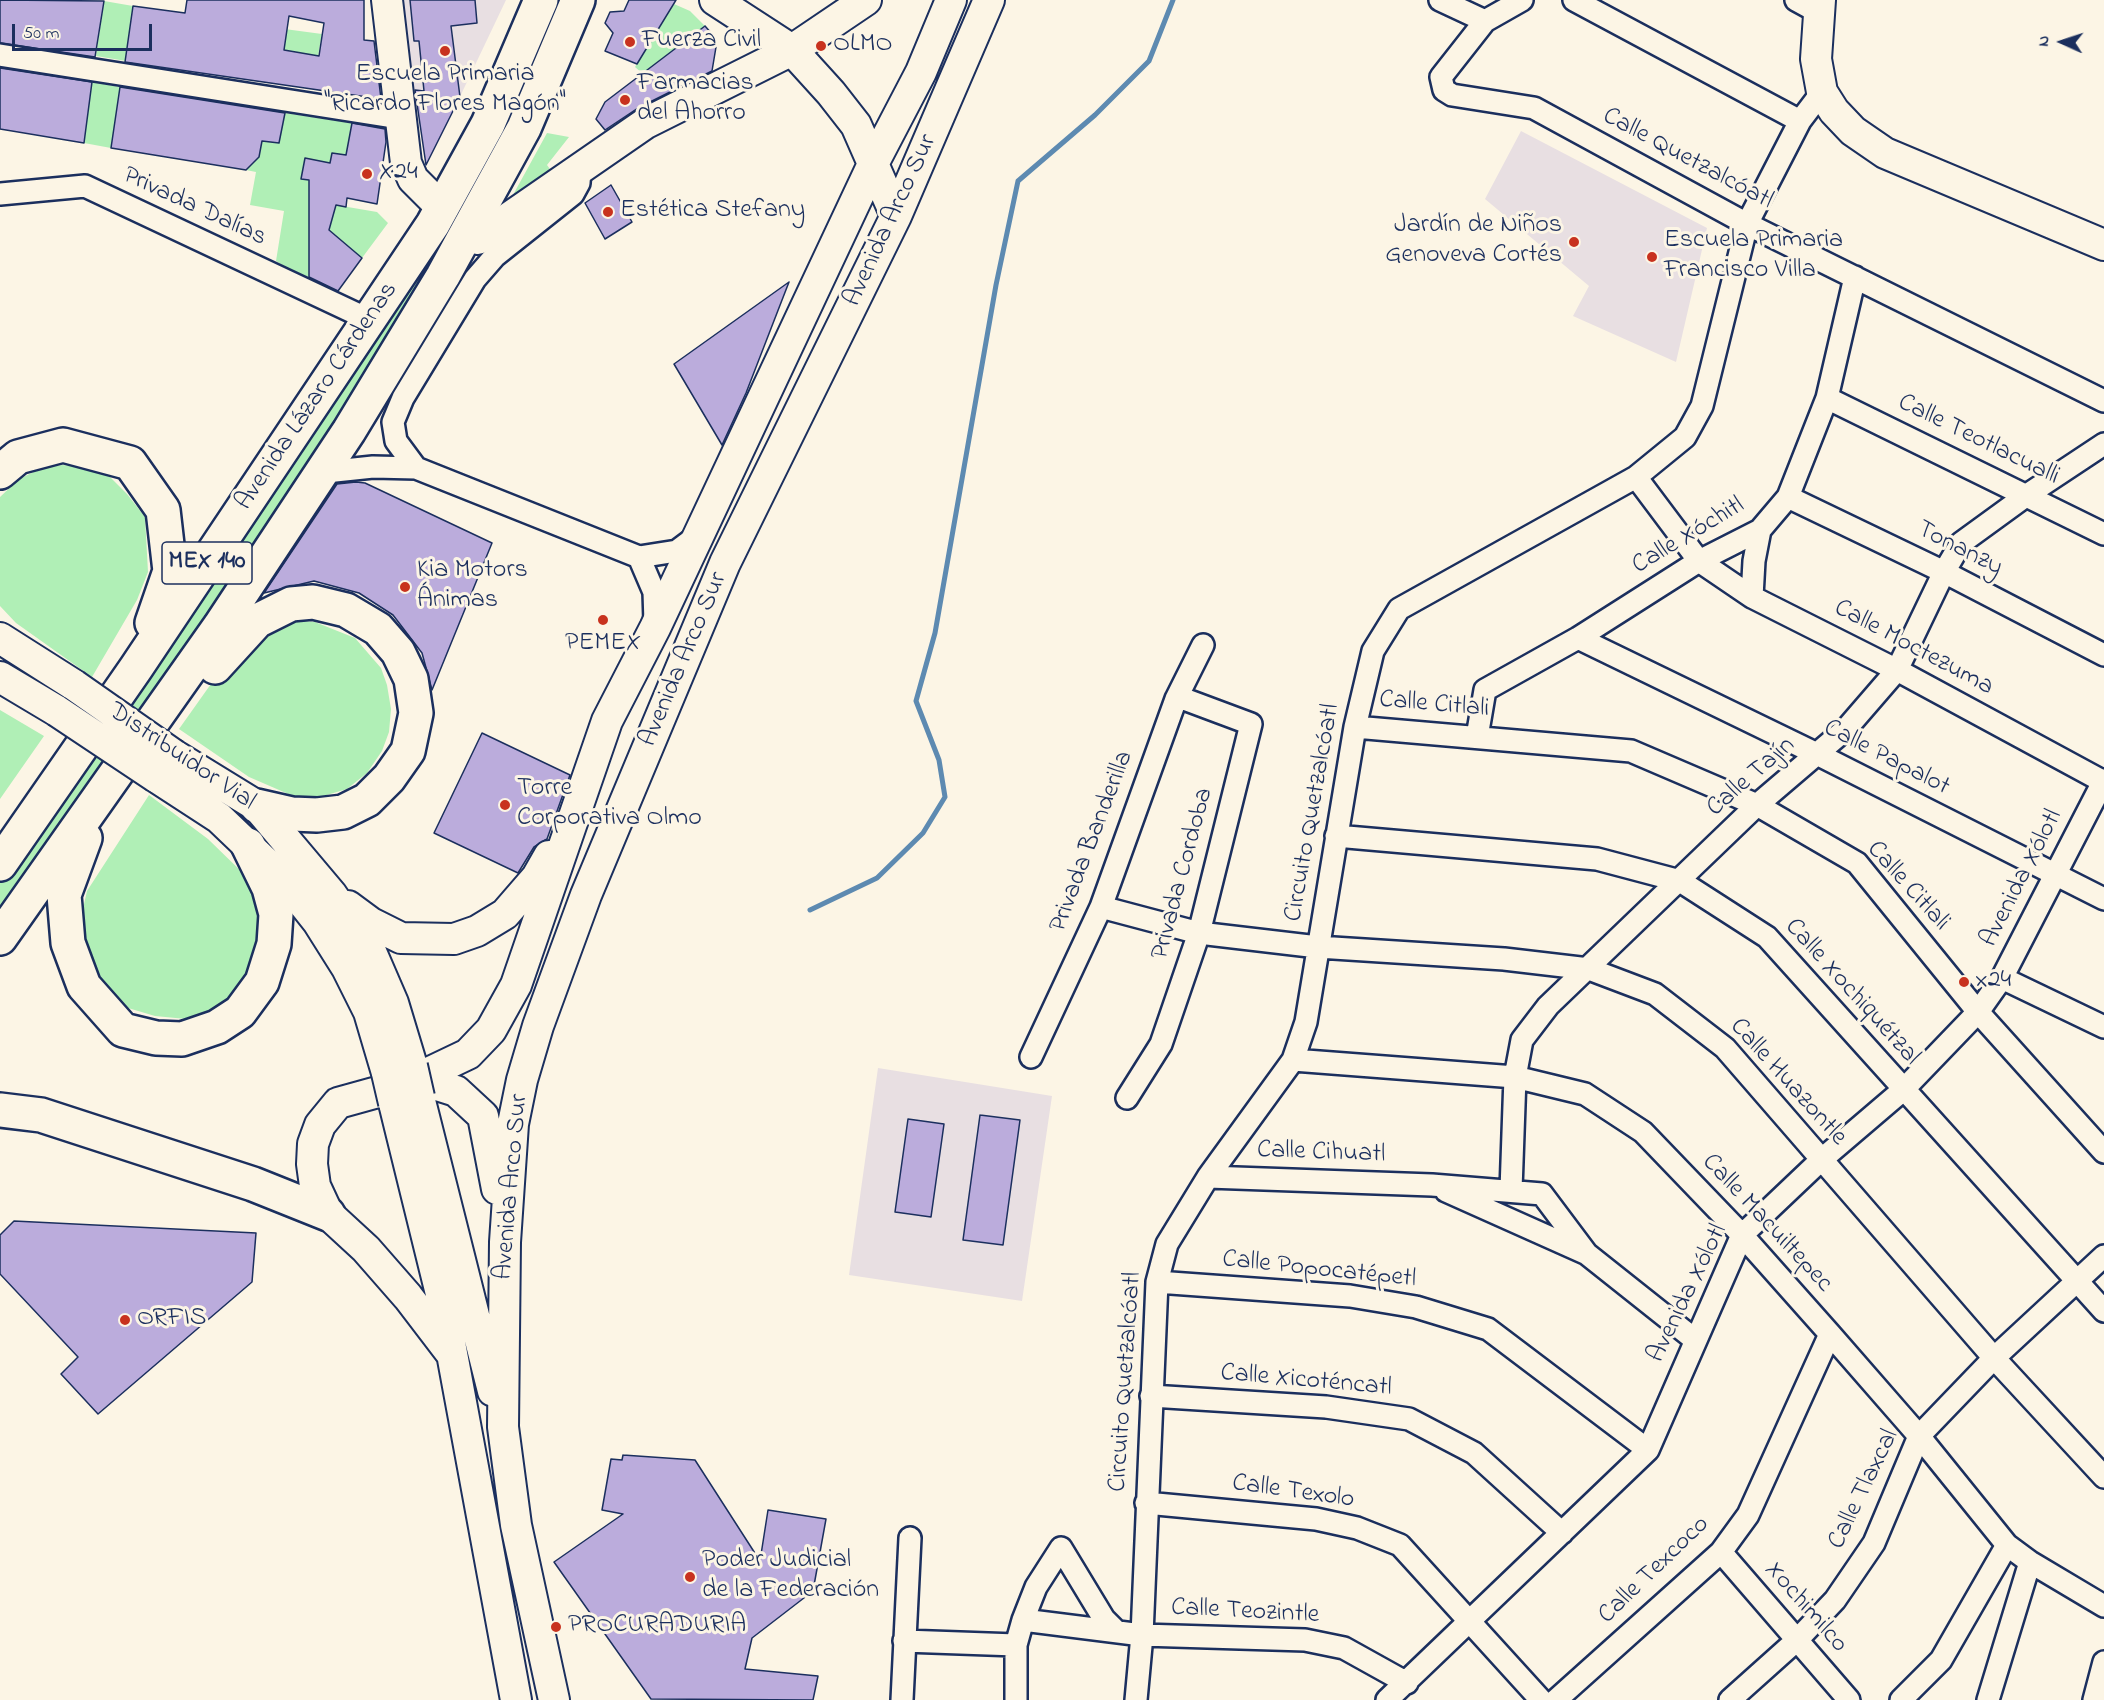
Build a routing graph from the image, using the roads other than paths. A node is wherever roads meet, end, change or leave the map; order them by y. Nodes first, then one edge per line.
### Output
1 (387, 0) edge
2 (530, 0) edge
3 (541, 0) edge
4 (578, 0) edge
5 (591, 0) edge
6 (715, 0) edge
7 (866, 0) edge
8 (951, 0) edge
9 (989, 0) edge
10 (1440, 0) edge
11 (1522, 0) edge
12 (1574, 0) edge
13 (1811, 4) edge
14 (1485, 21) junction
15 (792, 50) junction
16 (0, 55) edge
17 (1822, 92) junction
18 (399, 118) junction
19 (1800, 121) junction
20 (874, 162) junction
21 (580, 169) junction
22 (0, 194) edge
23 (433, 199) junction
24 (896, 216) junction
25 (1747, 224) junction
26 (478, 239) junction
27 (2104, 244) edge
28 (1855, 277) junction
29 (357, 314) junction
30 (322, 390) junction
31 (1827, 398) junction
32 (2104, 401) edge
33 (2104, 444) edge
34 (416, 468) junction
35 (335, 471) junction
36 (0, 472) edge
37 (1636, 477) junction
38 (2026, 495) junction
39 (1788, 497) junction
40 (1760, 530) junction
41 (2104, 534) edge
42 (697, 535) junction
43 (639, 557) junction
44 (1699, 561) junction
45 (1944, 572) junction
46 (1752, 597) junction
47 (655, 628) junction
48 (0, 638) edge
49 (1578, 638) junction
50 (1203, 645) dead end
51 (2104, 656) edge
52 (136, 668) junction
53 (1898, 670) junction
54 (0, 677) edge
55 (1180, 699) junction
56 (172, 705) junction
57 (1355, 727) junction
58 (1477, 737) junction
59 (1819, 755) junction
60 (165, 766) junction
61 (2104, 781) edge
62 (53, 784) junction
63 (102, 794) junction
64 (578, 800) junction
65 (1757, 805) junction
66 (257, 806) junction
67 (0, 833) edge
68 (1336, 836) junction
69 (248, 845) junction
70 (0, 864) edge
71 (2056, 875) junction
72 (1680, 881) junction
73 (332, 895) junction
74 (2104, 899) edge
75 (1101, 907) junction
76 (1199, 933) junction
77 (0, 938) edge
78 (1318, 947) junction
79 (1589, 969) junction
80 (2002, 978) junction
81 (1978, 1012) junction
82 (2104, 1027) edge
83 (1031, 1057) dead end
84 (1293, 1060) junction
85 (1515, 1077) junction
86 (403, 1085) junction
87 (1903, 1090) junction
88 (1127, 1098) dead end
89 (0, 1110) edge
90 (2104, 1152) edge
91 (1821, 1160) junction
92 (1208, 1177) junction
93 (1432, 1185) junction
94 (1511, 1190) junction
95 (328, 1214) junction
96 (1742, 1235) junction
97 (505, 1242) junction
98 (1587, 1254) junction
99 (2104, 1256) edge
100 (2075, 1281) junction
101 (1157, 1282) junction
102 (2104, 1311) edge
103 (1830, 1334) junction
104 (1694, 1339) junction
105 (450, 1352) junction
106 (1994, 1358) junction
107 (1151, 1396) junction
108 (503, 1427) junction
109 (1919, 1436) junction
110 (1648, 1450) junction
111 (2104, 1477) edge
112 (1146, 1503) junction
113 (1562, 1533) junction
114 (910, 1538) dead end
115 (2007, 1545) junction
116 (1721, 1552) junction
117 (2030, 1562) junction
118 (2104, 1606) edge
119 (1469, 1619) junction
120 (1023, 1620) junction
121 (1115, 1630) junction
122 (1142, 1635) junction
123 (1797, 1640) junction
124 (904, 1641) junction
125 (1016, 1645) junction
126 (2104, 1662) edge
127 (1407, 1683) junction
128 (516, 1700) edge
129 (554, 1700) edge
130 (902, 1700) edge
131 (1016, 1700) edge
132 (1136, 1700) edge
133 (1387, 1700) edge
134 (1540, 1700) edge
135 (1556, 1700) edge
136 (1730, 1700) edge
137 (1849, 1700) edge
138 (1901, 1700) edge
139 (1988, 1700) edge
140 (2094, 1700) edge

1 - 18 main road
2 - 23 main road
3 - 30 highway, Avenida Lázaro Cárdenas / MEX 140
4 - 56 highway, Avenida Lázaro Cárdenas / MEX 140
5 - 26 main road
6 - 15 main road
7 - 15 main road
8 - 20 main road, Avenida Arco Sur
9 - 24 main road, Avenida Arco Sur
10 - 14 street
11 - 14 street
12 - 19 street
13 - 17 main road
14 - 25 street, Calle Quetzalcóatl
15 - 20 main road
15 - 21 main road
16 - 18 street
17 - 19 street, Circuito Quetzalcóatl
17 - 27 main road
18 - 23 main road
19 - 25 street, Circuito Quetzalcóatl
20 - 24 main road
20 - 42 main road, Avenida Arco Sur
21 - 26 main road
21 - 34 street
22 - 29 street, Privada Dalías
23 - 29 main road
24 - 97 main road, Avenida Arco Sur
25 - 28 street, Calle Quetzalcóatl
25 - 37 street, Circuito Quetzalcóatl
26 - 35 main road
28 - 31 street, Calle Xóchitl
28 - 32 street, Calle Quetzalcóatl
29 - 30 main road
30 - 52 highway, Avenida Lázaro Cárdenas / MEX 140
31 - 38 street, Calle Teotlacualli
31 - 39 street, Calle Xóchitl
33 - 38 street, Calle Tajín
34 - 35 street
34 - 43 street
35 - 56 main road
36 - 52 highway
37 - 44 street, Calle Moctezuma
37 - 57 street, Circuito Quetzalcóatl
38 - 41 street, Calle Teotlacualli
38 - 45 street, Calle Tajín
39 - 40 street, Calle Xóchitl
39 - 45 street, Tonanzy
40 - 44 street, Calle Xóchitl
40 - 46 street
42 - 43 street
42 - 47 main road, Avenida Arco Sur
43 - 47 street
44 - 46 street, Calle Moctezuma
44 - 49 street, Calle Xóchitl
45 - 51 street, Tonanzy
45 - 53 street, Calle Tajín
46 - 53 street, Calle Moctezuma
47 - 64 main road, Avenida Arco Sur
48 - 60 main road, Distribuidor Vial, bridge
49 - 58 street, Calle Xóchitl
49 - 59 street, Calle Papalot
50 - 55 street, Privada Banderilla
52 - 62 highway, Avenida Lázaro Cárdenas / MEX 140
53 - 59 street, Calle Tajín
53 - 61 street, Calle Moctezuma
54 - 60 main road, bridge
55 - 75 street, Privada Banderilla
55 - 76 street, Privada Cordoba
56 - 63 highway, Avenida Lázaro Cárdenas / MEX 140
56 - 66 highway
57 - 58 street, Calle Citlali
57 - 68 street, Circuito Quetzalcóatl
58 - 65 street, Calle Citlali
59 - 65 street, Calle Tajín
59 - 71 street, Calle Papalot
60 - 66 main road, Distribuidor Vial
60 - 69 main road
61 - 71 street, Avenida Xólotl
62 - 67 highway
62 - 70 highway, Avenida Lázaro Cárdenas / MEX 140
63 - 69 highway
63 - 77 highway, Avenida Lázaro Cárdenas / MEX 140
64 - 73 main road
64 - 86 main road, Avenida Arco Sur
65 - 72 street, Calle Tajín
65 - 81 street, Calle Citlali
66 - 73 main road, Distribuidor Vial
68 - 72 street, Calle Xochiquétzal
68 - 78 street, Circuito Quetzalcóatl
69 - 86 main road
71 - 74 street, Calle Papalot
71 - 80 street, Avenida Xólotl
72 - 79 street, Calle Tajín
72 - 87 street, Calle Xochiquétzal
73 - 86 main road, Distribuidor Vial
75 - 76 street, Calle Huazontle
75 - 83 street, Privada Banderilla
76 - 78 street, Calle Huazontle
76 - 88 street, Privada Cordoba
78 - 79 street, Calle Huazontle
78 - 84 street, Circuito Quetzalcóatl
79 - 85 street, Calle Tajín
79 - 91 street, Calle Huazontle
80 - 81 street, Avenida Xólotl
80 - 82 street
81 - 87 street, Avenida Xólotl
81 - 90 street, Calle Citlali
84 - 85 street, Calle Macuiltepec
84 - 92 street, Circuito Quetzalcóatl
85 - 94 street, Calle Tajín
85 - 96 street, Calle Macuiltepec
86 - 95 main road, Avenida Arco Sur
86 - 97 main road
86 - 105 main road, Avenida Arco Sur
86 - 108 main road, Avenida Arco Sur
87 - 91 street, Avenida Xólotl
87 - 100 street, Calle Xochiquétzal
89 - 95 highway
91 - 96 street, Avenida Xólotl
91 - 106 street, Calle Huazontle
92 - 93 street, Calle Cihuatl
92 - 101 street, Circuito Quetzalcóatl
93 - 94 street, Calle Cihuatl
93 - 98 street, Calle Cihuatl
94 - 98 street, Calle Cihuatl
95 - 105 main road, Avenida Arco Sur
96 - 103 street, Calle Macuiltepec
96 - 104 street, Avenida Xólotl
97 - 108 main road, Avenida Arco Sur
98 - 104 street, Calle Cihuatl
99 - 100 street, Calle Tlaxcal
100 - 102 street, Calle Xochiquétzal
100 - 106 street, Calle Tlaxcal
101 - 107 street, Circuito Quetzalcóatl
101 - 110 street, Calle Popocatépetl
103 - 109 street, Calle Macuiltepec
103 - 116 street, Calle Texcoco
104 - 110 street, Avenida Xólotl
105 - 128 main road, Avenida Arco Sur
106 - 109 street, Calle Tlaxcal
106 - 111 street, Calle Huazontle
107 - 112 street, Circuito Quetzalcóatl
107 - 113 street, Calle Xicoténcatl
108 - 129 main road, Avenida Arco Sur
109 - 115 street, Calle Macuiltepec
109 - 123 street, Calle Tlaxcal
110 - 113 street, Avenida Xólotl
112 - 119 street, Calle Texolo
112 - 122 street, Circuito Quetzalcóatl
113 - 119 street, Avenida Xólotl
114 - 124 street
115 - 117 street, Calle Macuiltepec
115 - 138 street
116 - 123 street, Xochimilco
116 - 135 street, Calle Texcoco
117 - 118 street, Calle Macuiltepec
117 - 139 street
119 - 127 street, Avenida Xólotl
119 - 134 street, Calle Texolo
120 - 121 street, Calle Teozintle
120 - 121 street
120 - 125 street
121 - 122 street, Calle Teozintle
122 - 127 street, Calle Teozintle
122 - 132 street, Circuito Quetzalcóatl
123 - 136 street, Calle Tlaxcal
123 - 137 street, Xochimilco
124 - 125 street
124 - 130 street
125 - 131 street
126 - 140 street
127 - 133 street, Avenida Xólotl

